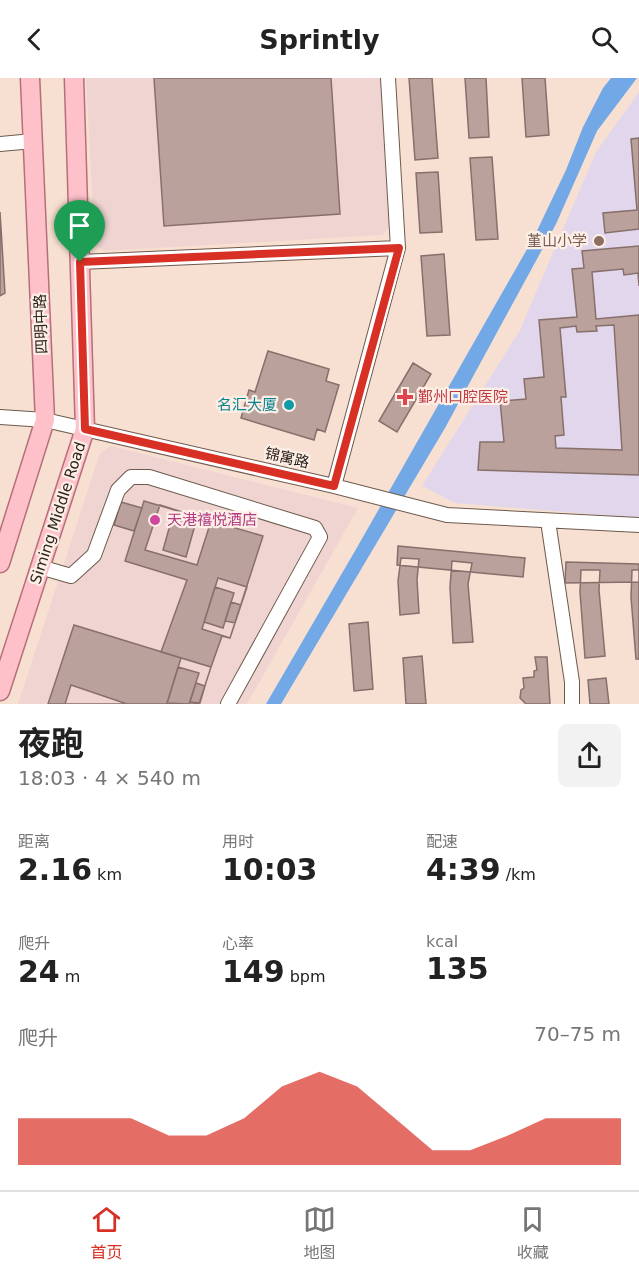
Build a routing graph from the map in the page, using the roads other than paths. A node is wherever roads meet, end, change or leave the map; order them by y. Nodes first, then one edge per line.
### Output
1 (30, 78) edge
2 (74, 78) edge
3 (388, 78) edge
4 (33, 141) junction
5 (0, 144) edge
6 (399, 248) junction
7 (80, 262) junction
8 (0, 417) edge
9 (45, 420) junction
10 (85, 429) junction
11 (334, 486) junction
12 (548, 520) junction
13 (639, 525) edge
14 (0, 563) edge
15 (40, 567) junction
16 (0, 691) edge
17 (228, 704) edge
18 (572, 704) edge

1 - 4 main road, 四明中路
2 - 7 main road, Siming Middle Road
3 - 6 street
4 - 5 street
4 - 9 main road, 四明中路
6 - 7 street
6 - 11 street
7 - 10 main road, Siming Middle Road
8 - 9 street, 锦寓路
9 - 10 street, 锦寓路
9 - 14 main road, 四明中路
10 - 11 street, 锦寓路
10 - 15 main road, Siming Middle Road
11 - 12 street, 锦寓路
12 - 13 street, 锦寓路
12 - 18 street
15 - 16 main road, Siming Middle Road
15 - 17 street

